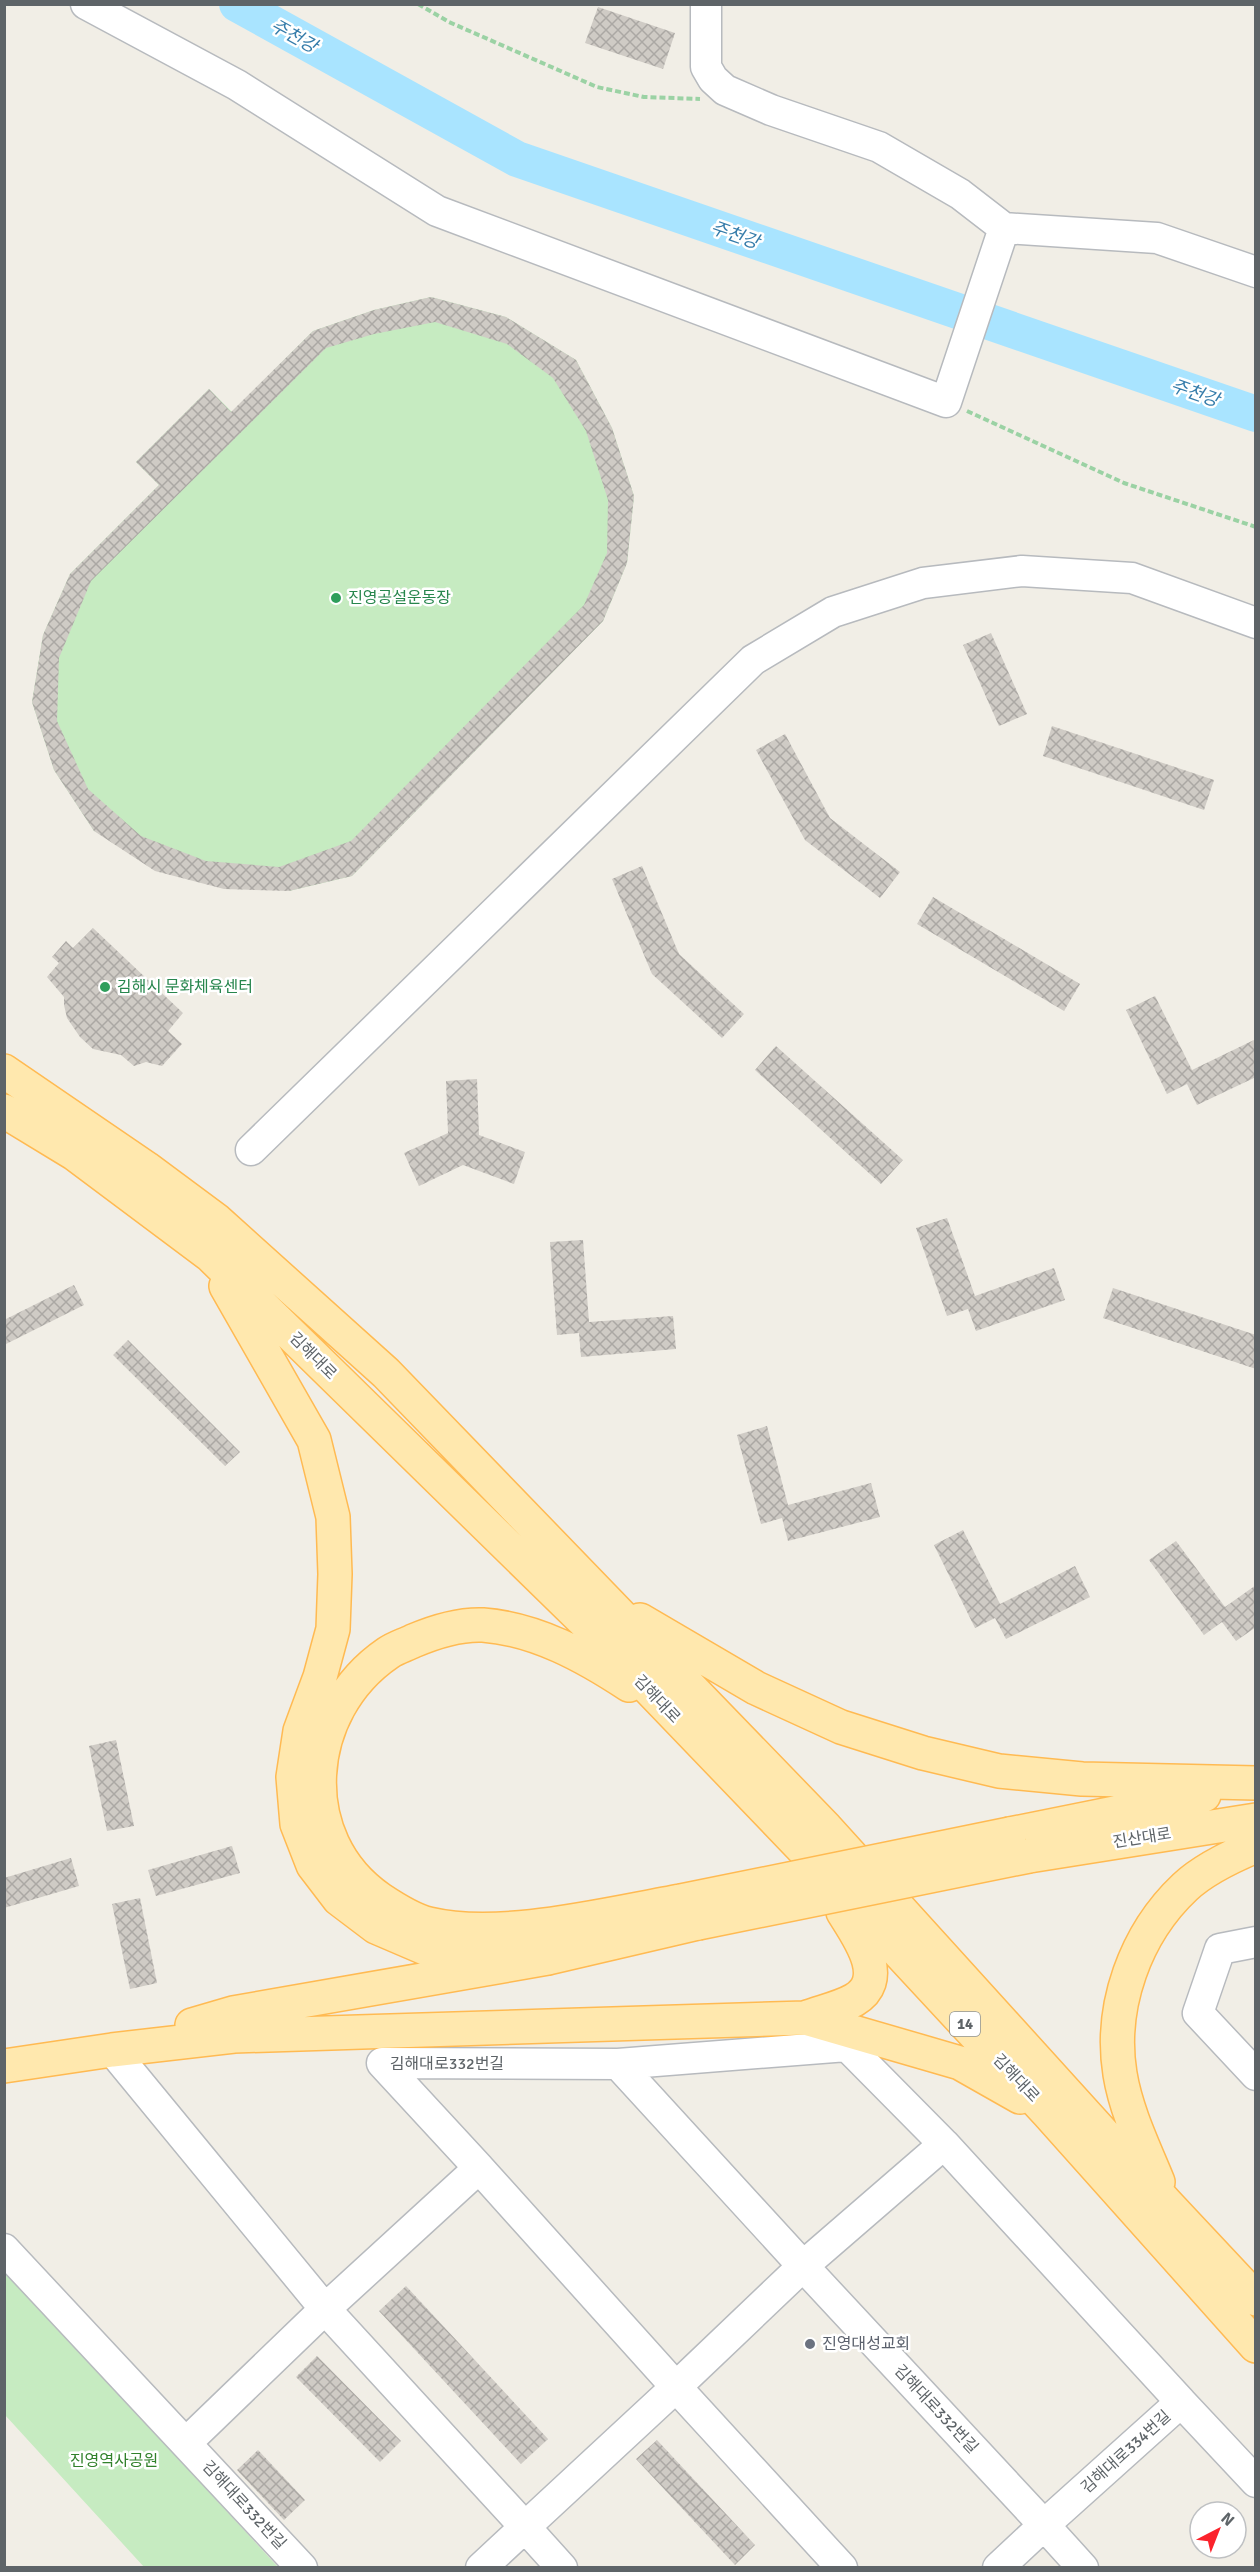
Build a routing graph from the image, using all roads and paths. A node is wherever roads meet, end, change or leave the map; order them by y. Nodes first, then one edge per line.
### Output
1 (86, 4) edge
2 (418, 4) edge
3 (706, 4) edge
4 (734, 94) junction
5 (1002, 232) junction
6 (1256, 272) edge
7 (948, 393) junction
8 (1256, 527) edge
9 (1256, 623) edge
10 (4, 1071) edge
11 (4, 1111) edge
12 (251, 1150) dead end
13 (210, 1255) junction
14 (606, 1600) junction
15 (667, 1709) junction
16 (1256, 1784) edge
17 (1256, 1820) edge
18 (1020, 1845) junction
19 (1256, 1846) edge
20 (806, 1852) junction
21 (690, 1912) junction
22 (1256, 1942) edge
23 (548, 1958) junction
24 (805, 2018) junction
25 (112, 2050) junction
26 (618, 2064) junction
27 (4, 2066) edge
28 (1251, 2070) edge
29 (1048, 2113) junction
30 (944, 2144) junction
31 (479, 2168) junction
32 (1166, 2203) junction
33 (4, 2249) edge
34 (803, 2266) junction
35 (1256, 2299) edge
36 (325, 2309) junction
37 (1256, 2346) edge
38 (676, 2387) junction
39 (1181, 2402) junction
40 (186, 2443) junction
41 (1256, 2482) edge
42 (1044, 2525) junction
43 (525, 2527) junction
44 (302, 2568) edge
45 (481, 2568) edge
46 (562, 2568) edge
47 (842, 2568) edge
48 (999, 2568) edge
49 (1083, 2568) edge

1 - 7 street
2 - 4 path
3 - 4 street
4 - 5 street
5 - 6 street
5 - 7 street
7 - 8 path
9 - 12 street
10 - 14 main road, 김해대로
11 - 13 main road, 김해대로
13 - 15 main road, 김해대로
13 - 23 main road
14 - 16 main road
14 - 32 main road, 김해대로 / 14
15 - 20 main road, 김해대로 / 14
15 - 21 main road
16 - 18 main road
17 - 18 main road, 진산대로
18 - 21 main road, bridge
19 - 32 main road
20 - 24 main road
20 - 29 main road, 김해대로 / 14
21 - 23 main road
22 - 28 street
23 - 25 main road
24 - 25 main road
24 - 29 main road
25 - 27 main road
25 - 36 street
26 - 30 street, 김해대로332번길
26 - 31 street, 김해대로332번길
26 - 34 street, 김해대로332번길
29 - 37 main road, 김해대로 / 14
30 - 34 street
30 - 39 street, 김해대로332번길
31 - 36 street
31 - 38 street, 김해대로332번길
32 - 35 main road, 김해대로 / 14
33 - 40 street, 김해대로332번길
34 - 38 street
34 - 42 street, 김해대로332번길
36 - 40 street
36 - 43 street
38 - 43 street
38 - 47 street, 김해대로332번길
39 - 41 street, 김해대로334번길
39 - 42 street, 김해대로334번길
40 - 44 street, 김해대로332번길
42 - 48 street
42 - 49 street, 김해대로332번길
43 - 45 street
43 - 46 street

